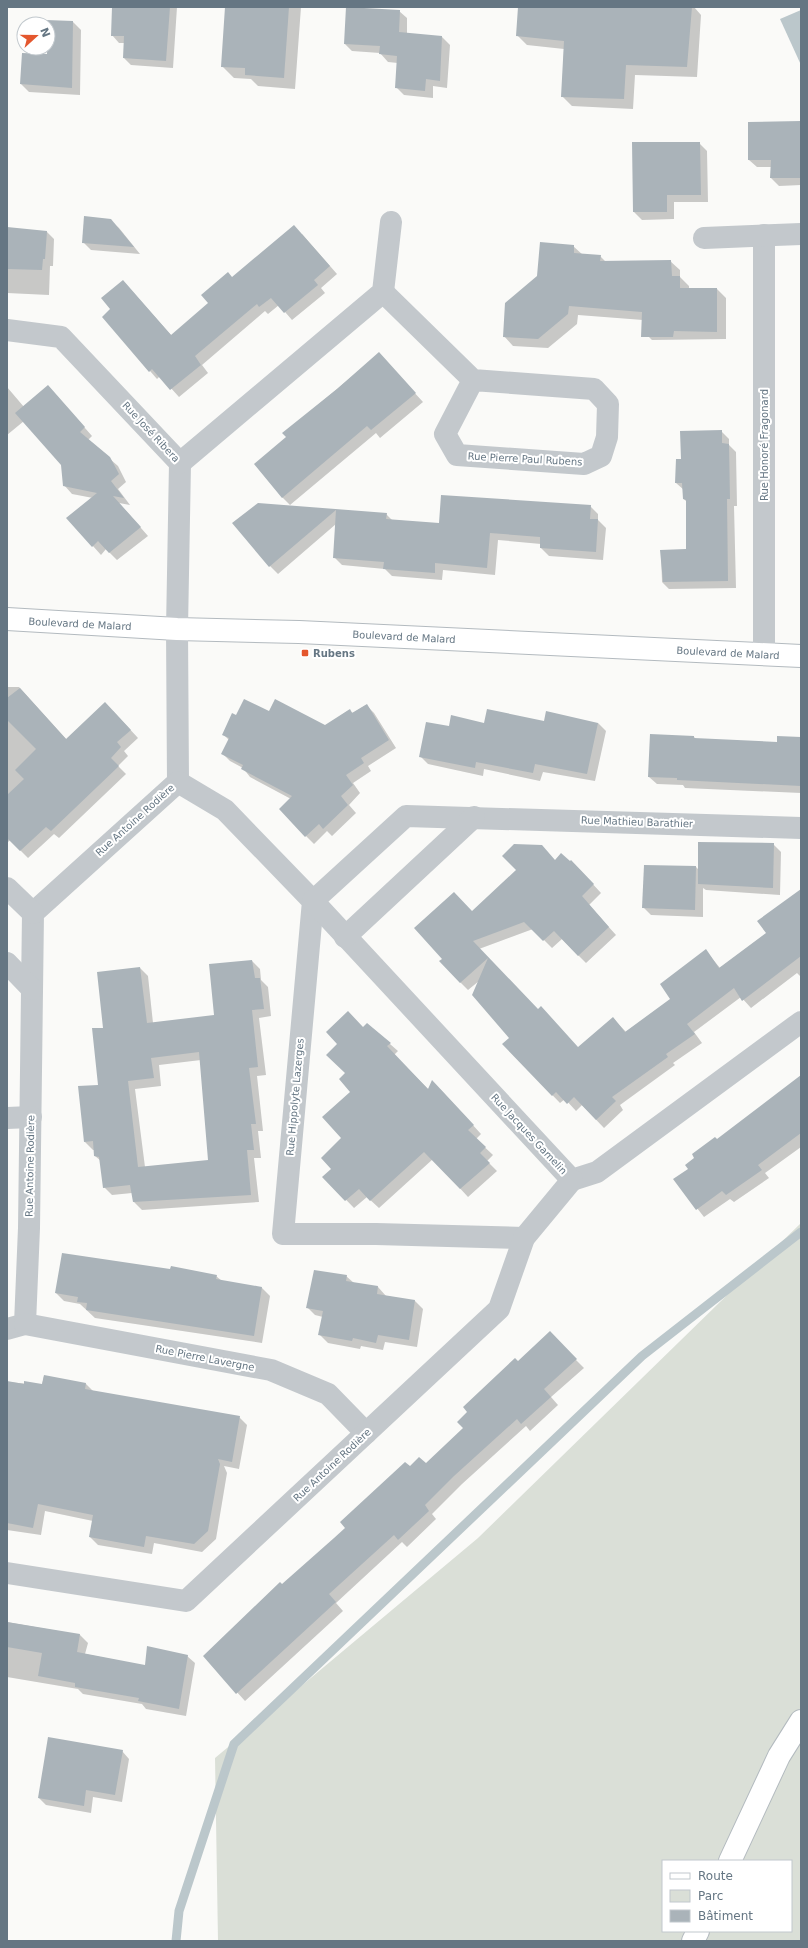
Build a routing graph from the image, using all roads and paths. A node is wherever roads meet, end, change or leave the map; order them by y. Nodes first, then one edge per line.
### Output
1 (391, 222) dead end
2 (801, 234) edge
3 (764, 235) junction
4 (704, 238) dead end
5 (383, 292) junction
6 (7, 330) edge
7 (473, 380) junction
8 (180, 463) junction
9 (7, 620) edge
10 (177, 629) junction
11 (764, 654) junction
12 (801, 656) edge
13 (178, 782) junction
14 (474, 817) junction
15 (801, 828) edge
16 (7, 888) edge
17 (313, 901) junction
18 (33, 912) junction
19 (345, 937) junction
20 (7, 963) edge
21 (32, 989) junction
22 (801, 1022) edge
23 (31, 1117) junction
24 (7, 1118) edge
25 (572, 1180) junction
26 (524, 1238) junction
27 (16, 1327) edge
28 (366, 1433) junction
29 (7, 1573) edge
30 (801, 1721) edge
31 (730, 1860) edge
32 (698, 1932) edge
33 (693, 1941) edge

1 - 5 street
2 - 3 street
3 - 4 street
3 - 11 street, Rue Honoré Fragonard
5 - 7 street
5 - 8 street
6 - 8 street, Rue José Ribera
7 - 7 street, Rue Pierre Paul Rubens
8 - 10 street, Rue José Ribera
9 - 10 street, Boulevard de Malard
10 - 11 street, Boulevard de Malard
10 - 13 street, Rue Antoine Rodière
11 - 12 street, Boulevard de Malard
13 - 17 street
13 - 18 street, Rue Antoine Rodière
14 - 15 street, Rue Mathieu Barathier
14 - 17 street, Rue Mathieu Barathier
14 - 19 street
16 - 18 street
17 - 19 street, Rue Jacques Gamelin
17 - 26 street, Rue Hippolyte Lazerges
18 - 21 street, Rue Antoine Rodière
19 - 25 street, Rue Jacques Gamelin
20 - 21 street
21 - 23 street, Rue Antoine Rodière
22 - 25 street, Rue Jacques Gamelin
23 - 24 street
23 - 27 street, Rue Antoine Rodière
25 - 26 street, Rue Antoine Rodière
26 - 28 street, Rue Antoine Rodière
27 - 28 street, Rue Pierre Lavergne
28 - 29 street, Rue Antoine Rodière
30 - 31 street
32 - 33 street

